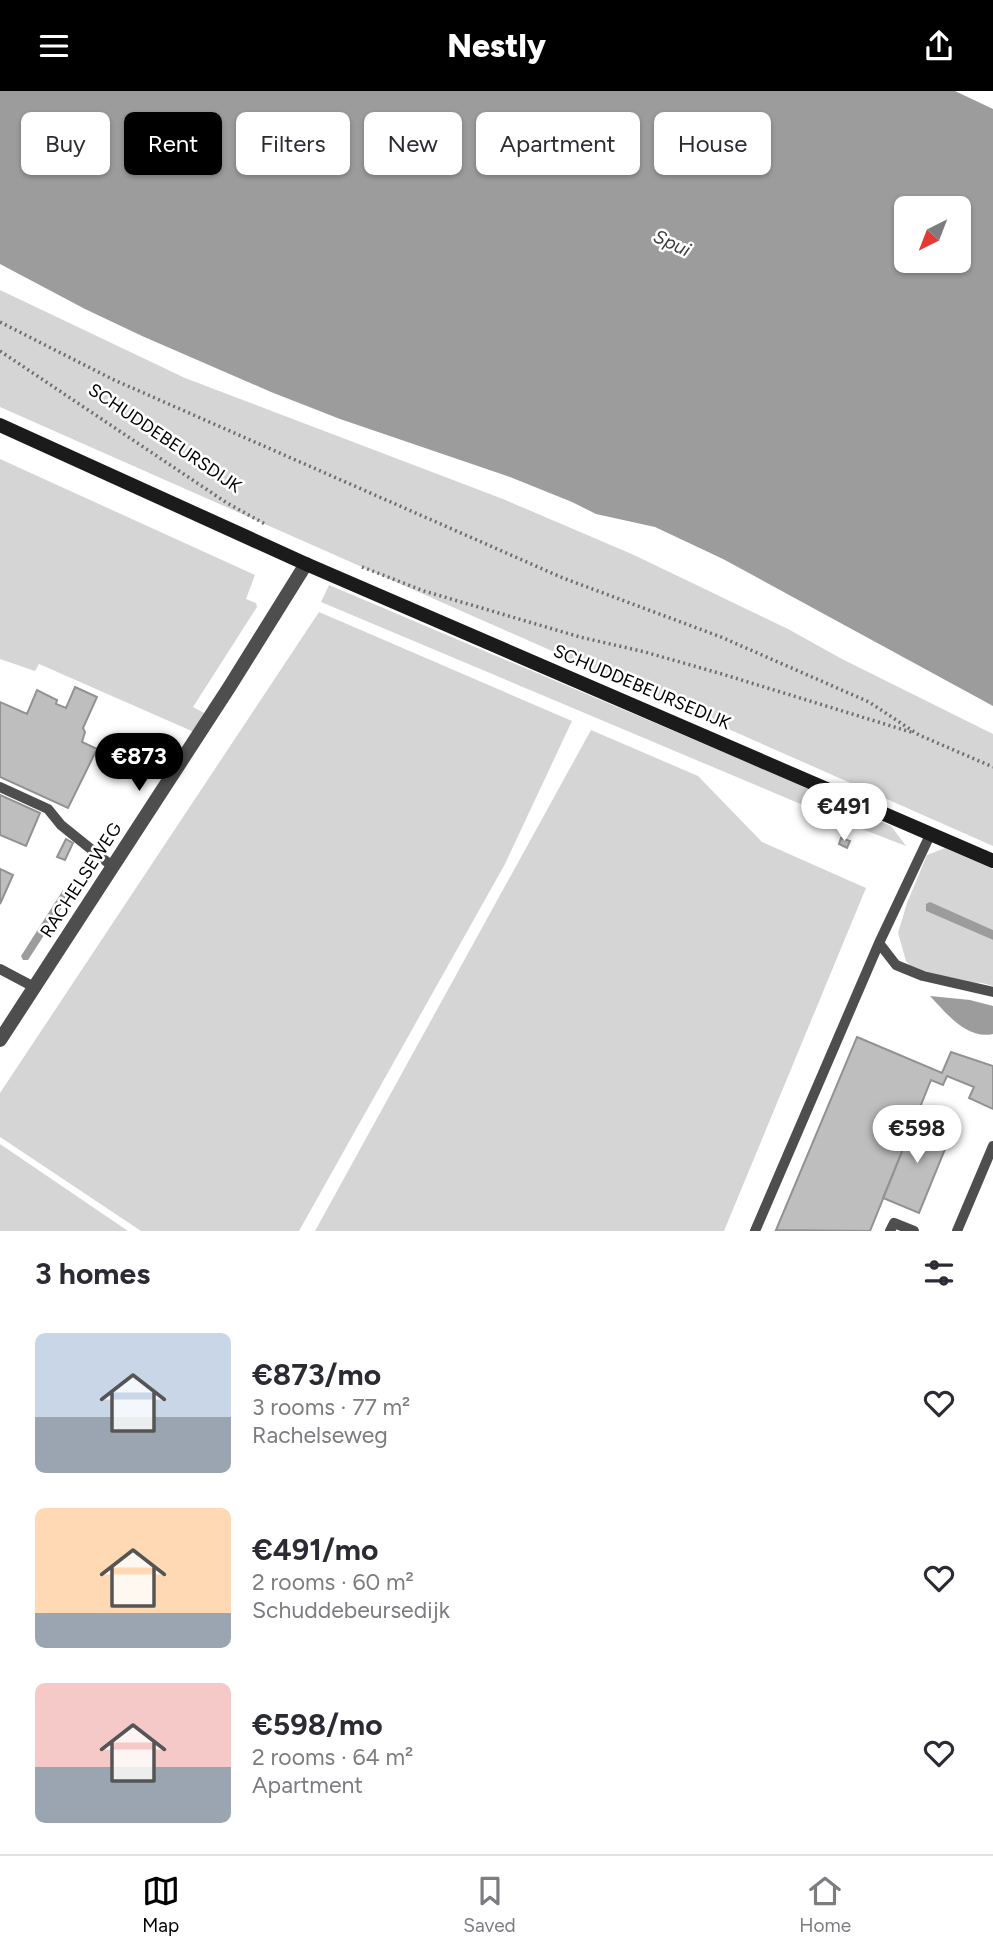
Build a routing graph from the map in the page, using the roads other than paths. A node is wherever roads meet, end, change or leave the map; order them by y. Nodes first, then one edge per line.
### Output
1 (0, 425) edge
2 (306, 563) junction
3 (0, 787) edge
4 (931, 833) junction
5 (993, 861) edge
6 (112, 866) junction
7 (879, 943) junction
8 (0, 968) edge
9 (34, 988) junction
10 (993, 992) edge
11 (0, 1040) edge
12 (993, 1146) edge
13 (755, 1231) edge
14 (890, 1231) edge
15 (914, 1231) edge
16 (957, 1231) edge

1 - 2 street, SCHUDDEBEURSEDIJK
2 - 4 street, SCHUDDEBEURSEDIJK
2 - 6 street, RACHELSEWEG
3 - 6 lane
4 - 5 street, SCHUDDEBEURSEDIJK
4 - 7 lane
6 - 9 street, RACHELSEWEG
7 - 10 lane
7 - 13 lane
8 - 9 lane
9 - 11 street, RACHELSEWEG
12 - 16 lane
14 - 15 lane

